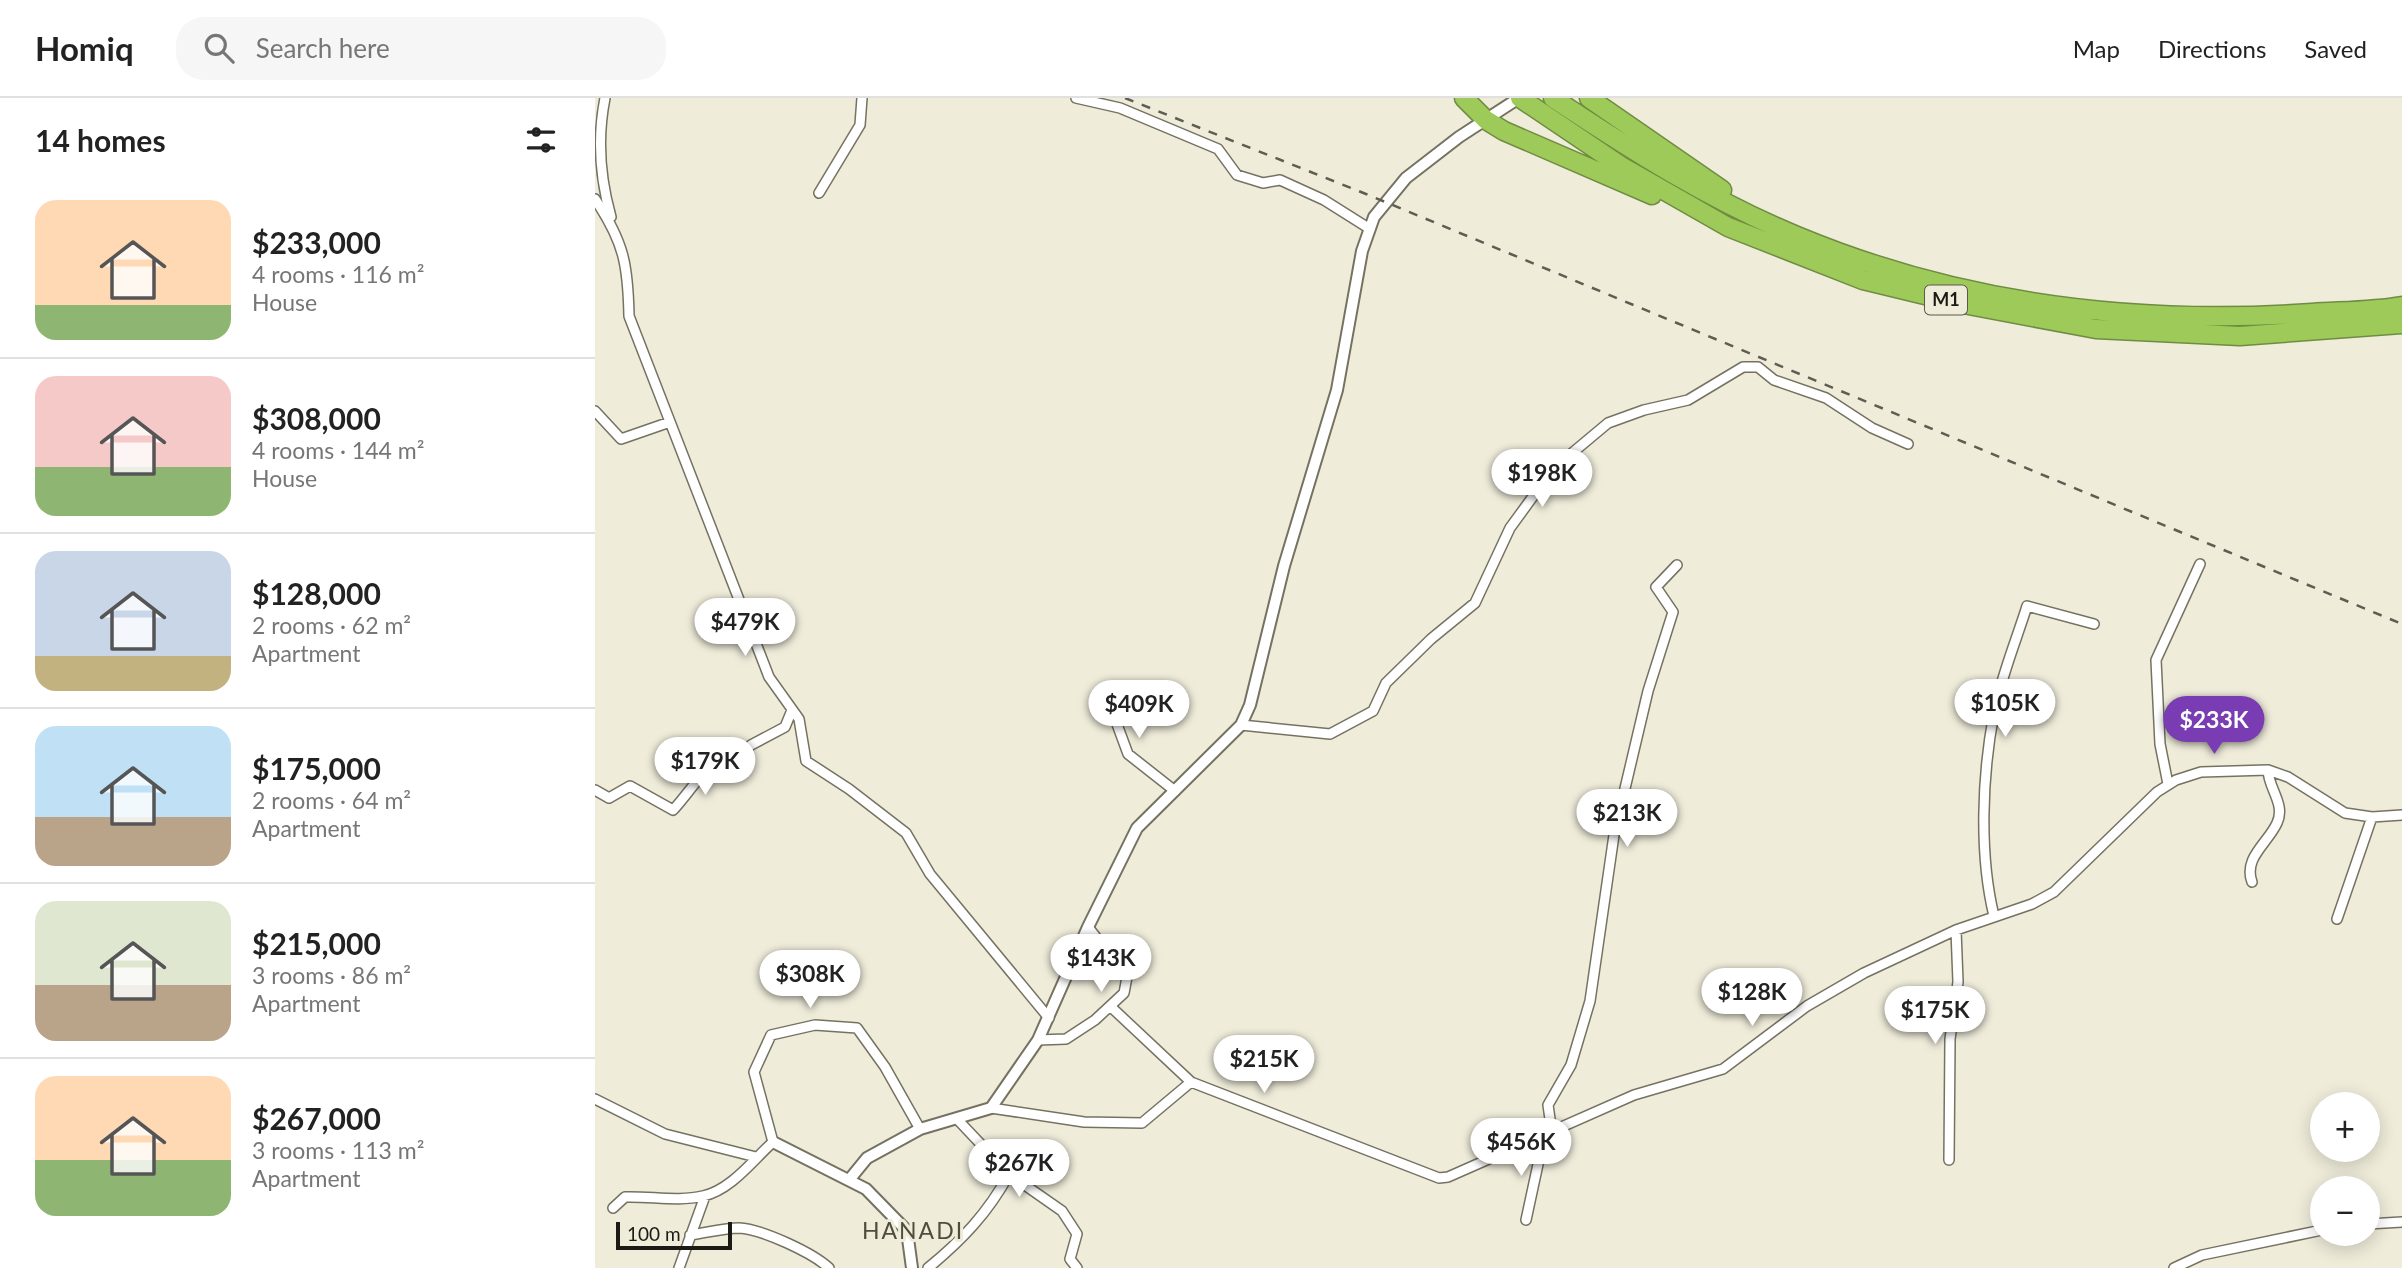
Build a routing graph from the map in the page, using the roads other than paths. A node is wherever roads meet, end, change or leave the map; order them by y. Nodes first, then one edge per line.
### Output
1 (605, 98) edge
2 (862, 98) edge
3 (1076, 98) edge
4 (1464, 98) edge
5 (1553, 98) edge
6 (1589, 98) edge
7 (1524, 101) edge
8 (1486, 120) junction
9 (820, 192) dead end
10 (595, 200) edge
11 (1741, 210) junction
12 (613, 226) junction
13 (1728, 227) junction
14 (1370, 229) junction
15 (2402, 306) edge
16 (2402, 324) edge
17 (595, 411) edge
18 (670, 422) junction
19 (1907, 444) dead end
20 (2200, 564) dead end
21 (1677, 565) dead end
22 (2094, 624) dead end
23 (1104, 689) dead end
24 (792, 710) junction
25 (1241, 725) junction
26 (2268, 769) junction
27 (2168, 784) junction
28 (595, 790) edge
29 (1175, 791) junction
30 (2402, 815) edge
31 (2372, 817) junction
32 (2252, 882) dead end
33 (1994, 916) junction
34 (2337, 919) dead end
35 (1088, 927) junction
36 (1956, 930) junction
37 (1110, 1006) junction
38 (1048, 1018) junction
39 (1038, 1040) junction
40 (1191, 1083) junction
41 (595, 1099) edge
42 (991, 1108) junction
43 (957, 1119) junction
44 (920, 1129) junction
45 (1552, 1133) junction
46 (1539, 1138) junction
47 (773, 1142) junction
48 (756, 1157) junction
49 (1949, 1160) dead end
50 (1009, 1174) junction
51 (849, 1180) junction
52 (705, 1196) junction
53 (613, 1208) dead end
54 (1526, 1220) dead end
55 (2402, 1222) edge
56 (2380, 1223) edge
57 (2310, 1232) edge
58 (690, 1235) junction
59 (679, 1268) edge
60 (829, 1268) edge
61 (912, 1268) edge
62 (928, 1268) edge
63 (1077, 1268) edge
64 (2174, 1268) edge

1 - 12 street
2 - 9 street
3 - 14 street
4 - 8 highway
5 - 11 highway, M1
6 - 11 highway
7 - 8 street
7 - 13 highway, M1
8 - 13 highway
8 - 14 street
10 - 12 street
11 - 15 highway, M1
12 - 18 street
13 - 16 highway, M1
14 - 25 street
17 - 18 street
18 - 24 street
19 - 25 street
20 - 27 street
21 - 45 street
22 - 33 street
23 - 29 street
24 - 28 street
24 - 38 street
25 - 29 street
26 - 27 street
26 - 31 street
26 - 32 street
27 - 33 street
29 - 35 street
30 - 31 street
31 - 34 street
33 - 36 street
35 - 37 street
35 - 38 street
36 - 45 street
36 - 49 street
37 - 39 street
37 - 40 street
38 - 39 street
39 - 42 street
40 - 42 street
40 - 46 street
41 - 48 street
42 - 43 street
43 - 44 street
43 - 50 street
44 - 47 street
44 - 51 street
45 - 46 street
46 - 54 street
47 - 48 street
47 - 51 street
48 - 52 street
50 - 62 street
50 - 63 street
51 - 61 street
52 - 53 street
52 - 58 street
55 - 56 street
57 - 64 street
58 - 59 street
58 - 60 street

